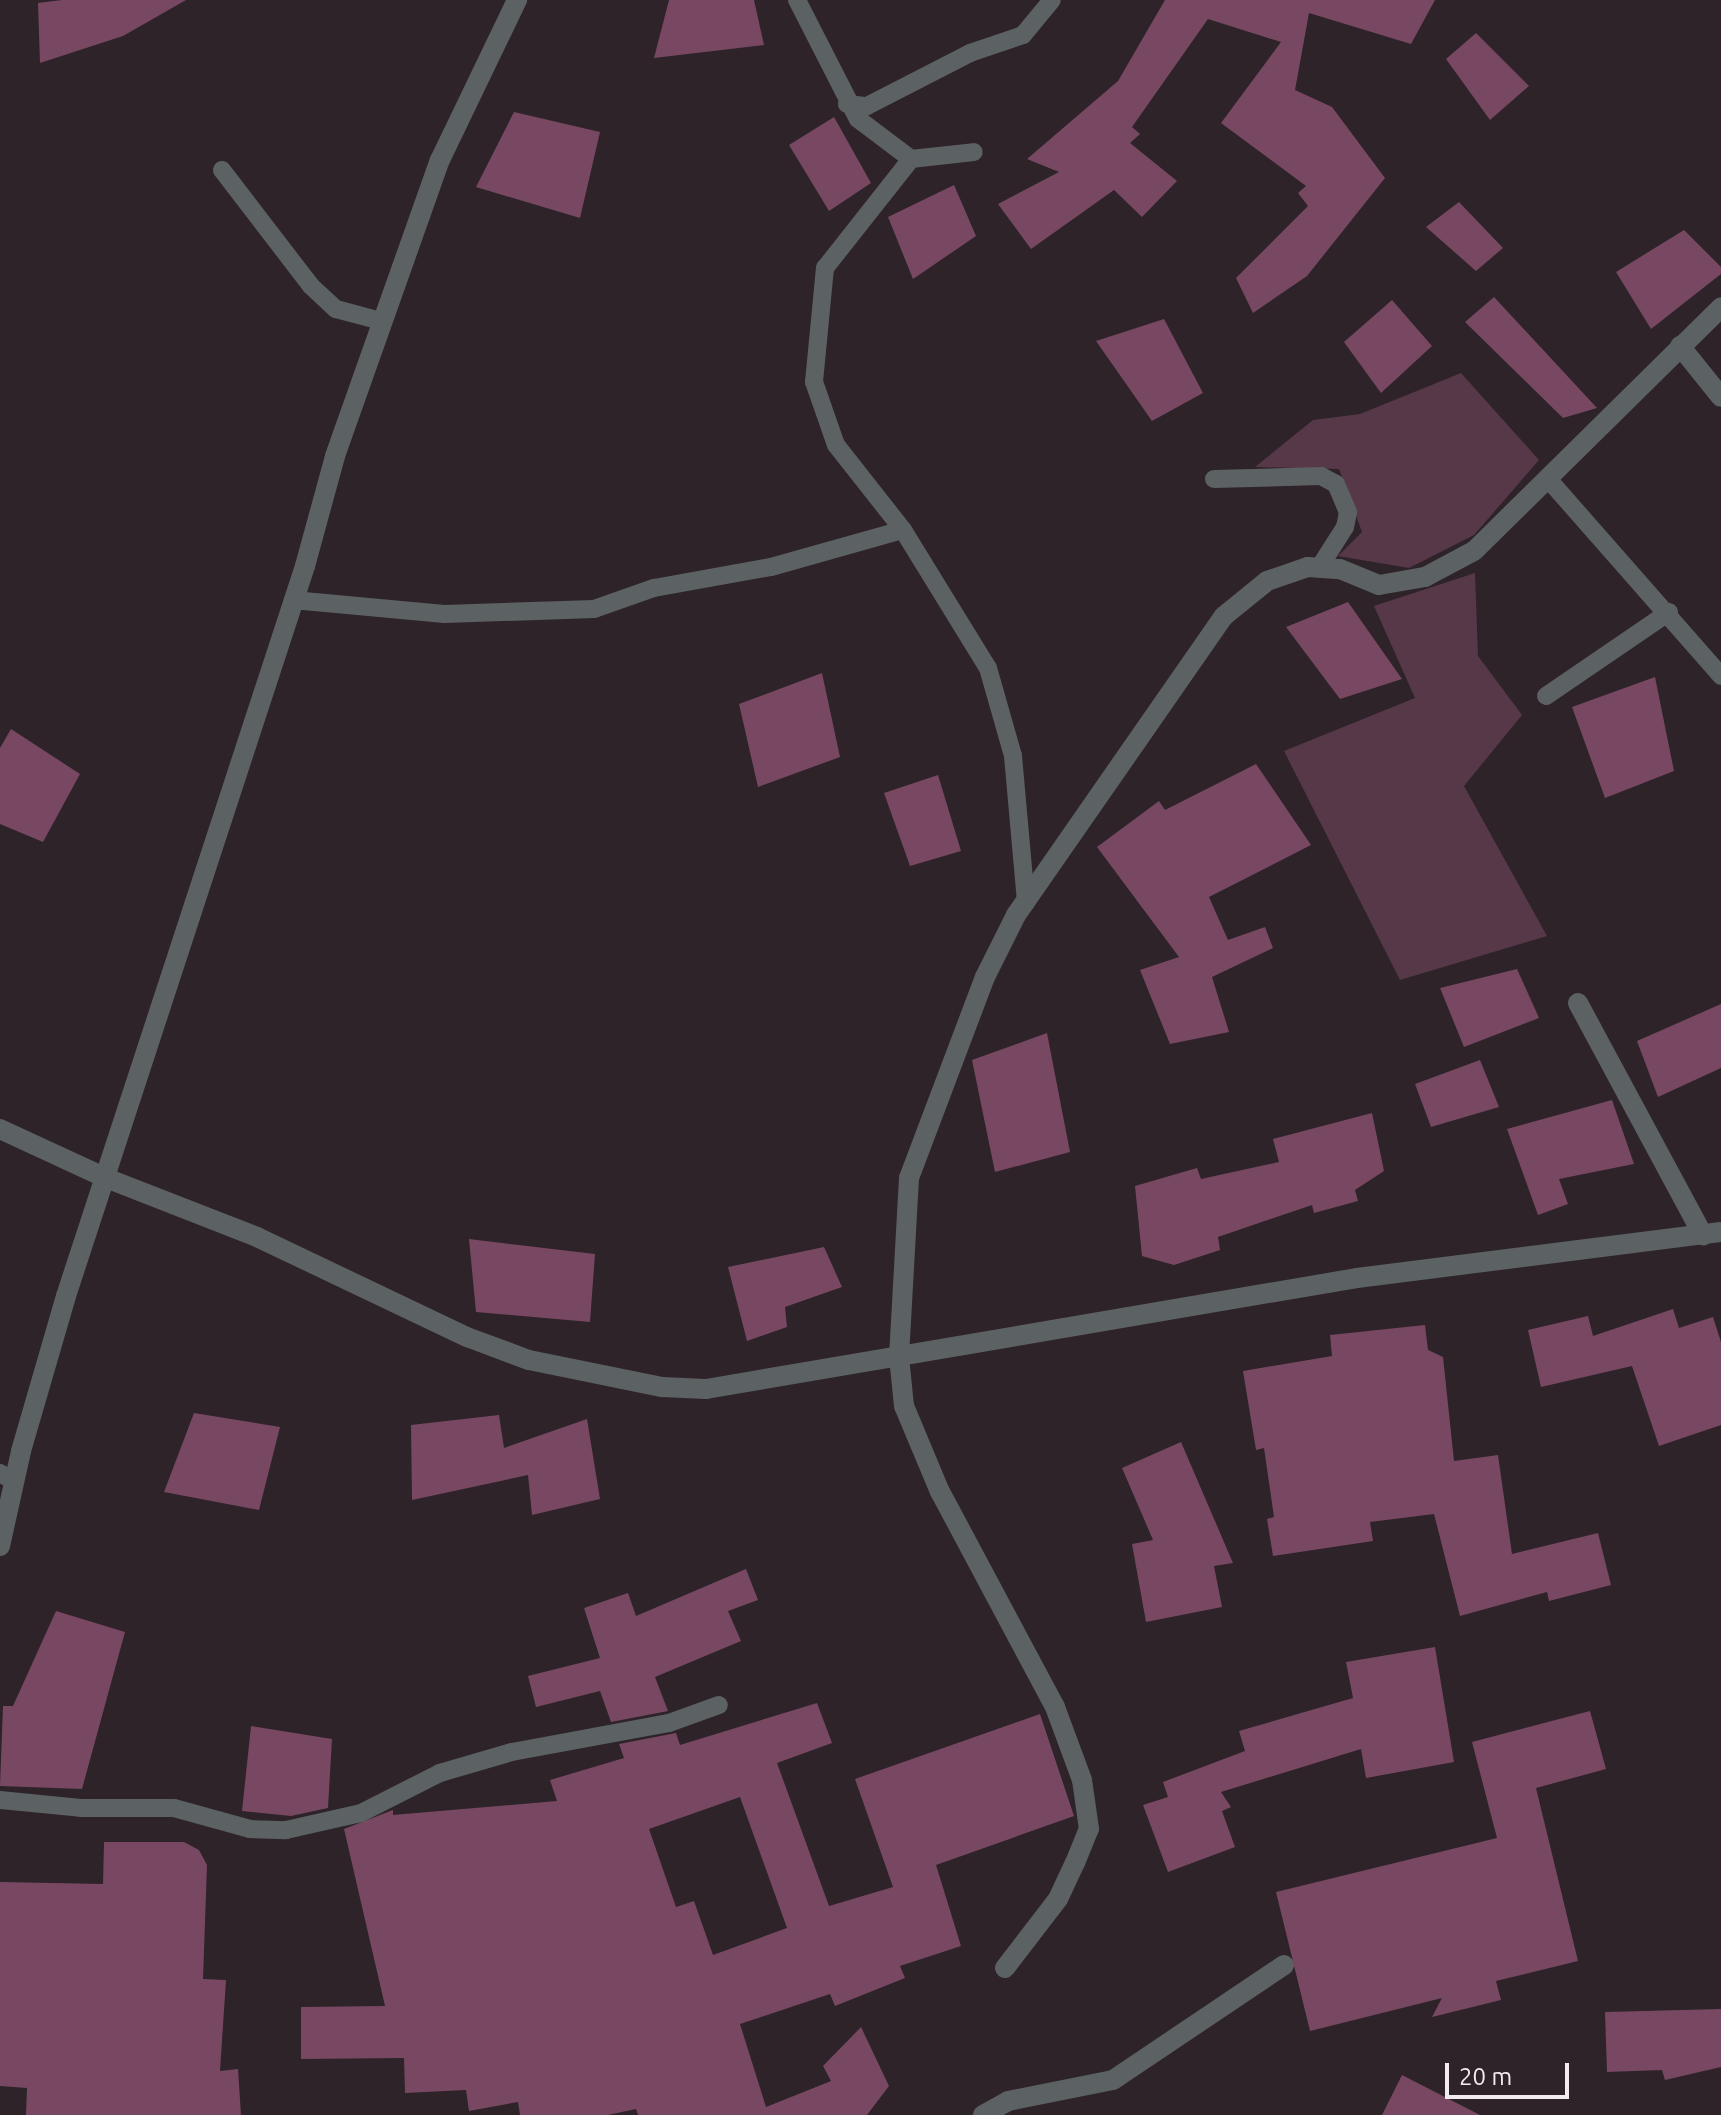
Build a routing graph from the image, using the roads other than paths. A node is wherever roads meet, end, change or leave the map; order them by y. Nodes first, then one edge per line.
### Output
1 (517, 0) edge
2 (797, 0) edge
3 (1052, 0) edge
4 (847, 104) junction
5 (974, 152) dead end
6 (911, 159) junction
7 (222, 170) dead end
8 (1721, 307) edge
9 (381, 321) junction
10 (1680, 346) junction
11 (1721, 397) edge
12 (1214, 479) dead end
13 (1549, 480) junction
14 (903, 530) junction
15 (1319, 568) junction
16 (293, 600) junction
17 (1669, 612) junction
18 (1721, 676) edge
19 (1546, 696) dead end
20 (1026, 902) junction
21 (1578, 1003) dead end
22 (0, 1129) edge
23 (106, 1178) junction
24 (1712, 1233) edge
25 (899, 1357) junction
26 (7, 1477) edge
27 (0, 1546) edge
28 (719, 1705) dead end
29 (0, 1800) edge
30 (1284, 1965) dead end
31 (1005, 1968) dead end
32 (983, 2115) edge

1 - 9 street
2 - 4 lane
3 - 4 lane
4 - 6 lane
5 - 6 lane
6 - 14 lane
7 - 9 lane
8 - 10 street
9 - 16 street
10 - 11 street
10 - 13 street
12 - 15 lane
13 - 15 street
13 - 17 lane
14 - 16 lane
14 - 20 lane
15 - 20 street
16 - 23 street
17 - 18 lane
17 - 19 lane
20 - 25 street
21 - 24 street
22 - 23 street
23 - 25 street
23 - 26 street
24 - 25 street
25 - 31 street
26 - 27 street
28 - 29 lane
30 - 32 street

